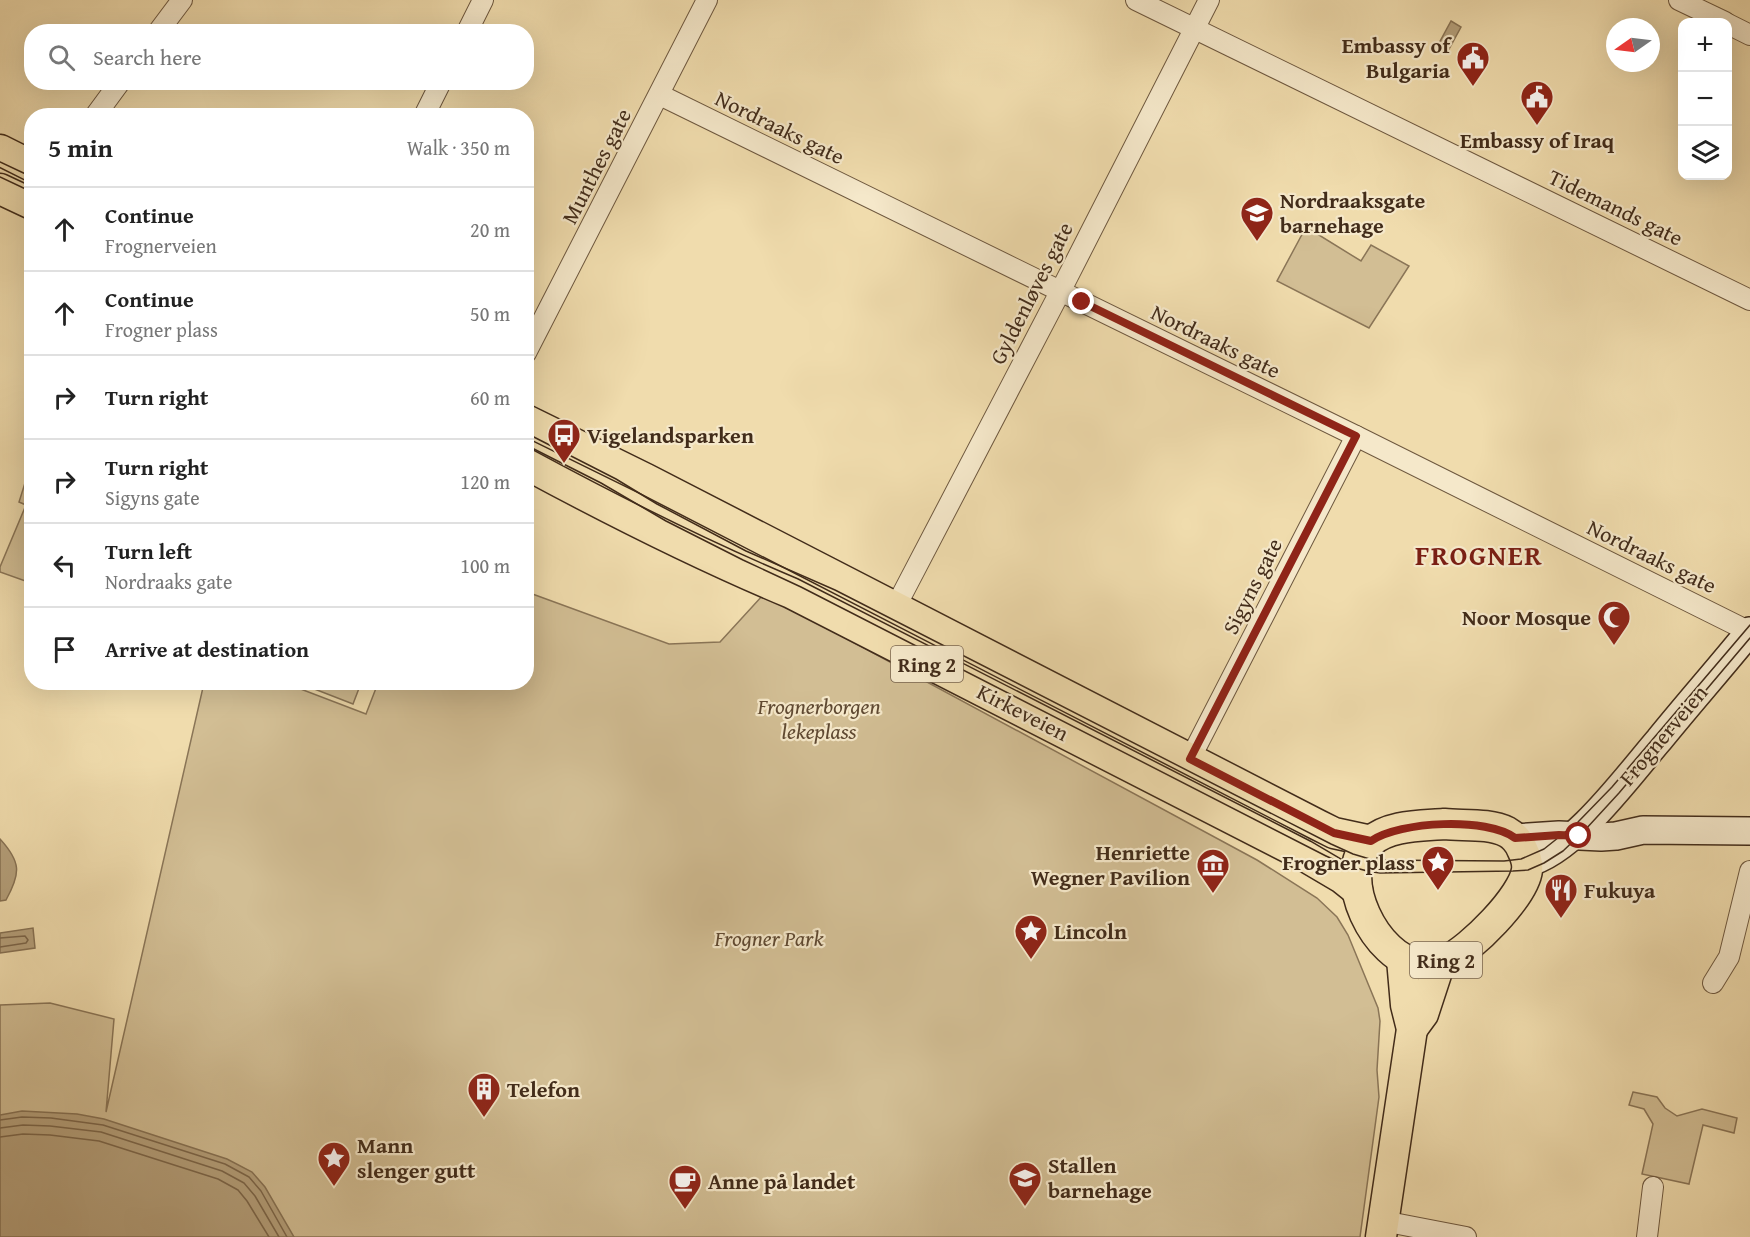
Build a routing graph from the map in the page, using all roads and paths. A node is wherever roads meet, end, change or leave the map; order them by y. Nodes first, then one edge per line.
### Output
1 (182, 0) edge
2 (483, 0) edge
3 (707, 0) edge
4 (1136, 0) edge
5 (1209, 0) edge
6 (1679, 0) edge
7 (1716, 18) edge
8 (164, 24) edge
9 (471, 24) edge
10 (1732, 26) edge
11 (1195, 28) junction
12 (1750, 35) edge
13 (114, 90) edge
14 (437, 90) edge
15 (660, 95) junction
16 (101, 108) edge
17 (428, 108) edge
18 (0, 150) edge
19 (24, 162) edge
20 (0, 189) edge
21 (24, 200) edge
22 (1060, 292) junction
23 (1750, 300) edge
24 (534, 338) edge
25 (534, 424) edge
26 (1356, 436) junction
27 (534, 468) edge
28 (895, 608) junction
29 (1750, 632) edge
30 (1190, 759) junction
31 (1592, 816) junction
32 (1643, 830) junction
33 (1750, 831) edge
34 (1572, 836) junction
35 (1371, 841) junction
36 (1521, 851) junction
37 (1750, 871) edge
38 (1357, 890) junction
39 (1402, 959) junction
40 (1440, 963) junction
41 (1713, 983) dead end
42 (1412, 1029) junction
43 (1653, 1186) dead end
44 (1382, 1229) edge
45 (1467, 1237) edge
46 (1647, 1237) edge

1 - 8 street
2 - 9 street
3 - 15 street, Munthes gate
4 - 11 street, Tidemands gate
5 - 11 street, Gyldenløves gate
6 - 7 street
10 - 12 street
11 - 22 street, Gyldenløves gate
11 - 23 street, Tidemands gate
13 - 16 street
14 - 17 street
15 - 22 street, Nordraaks gate
15 - 24 street, Munthes gate
18 - 19 main road
20 - 21 main road
22 - 26 street, Nordraaks gate
22 - 28 street, Gyldenløves gate
25 - 28 main road, Ring 2
26 - 29 street, Nordraaks gate
26 - 30 street, Sigyns gate
27 - 38 main road, Kirkeveien / Ring 2
28 - 30 main road, Ring 2
29 - 31 street, Frognerveien
30 - 35 main road, Ring 2
31 - 32 street
31 - 34 street, Frognerveien
32 - 33 street
32 - 34 street
34 - 36 street, Frognerveien
35 - 36 main road
35 - 38 main road, Ring 2
36 - 40 main road, Ring 2
37 - 41 street
38 - 39 main road, Ring 2
39 - 40 main road, Ring 2
39 - 42 main road, Ring 2
40 - 42 main road, Ring 2
42 - 44 main road, Ring 2
43 - 46 street
44 - 45 street

